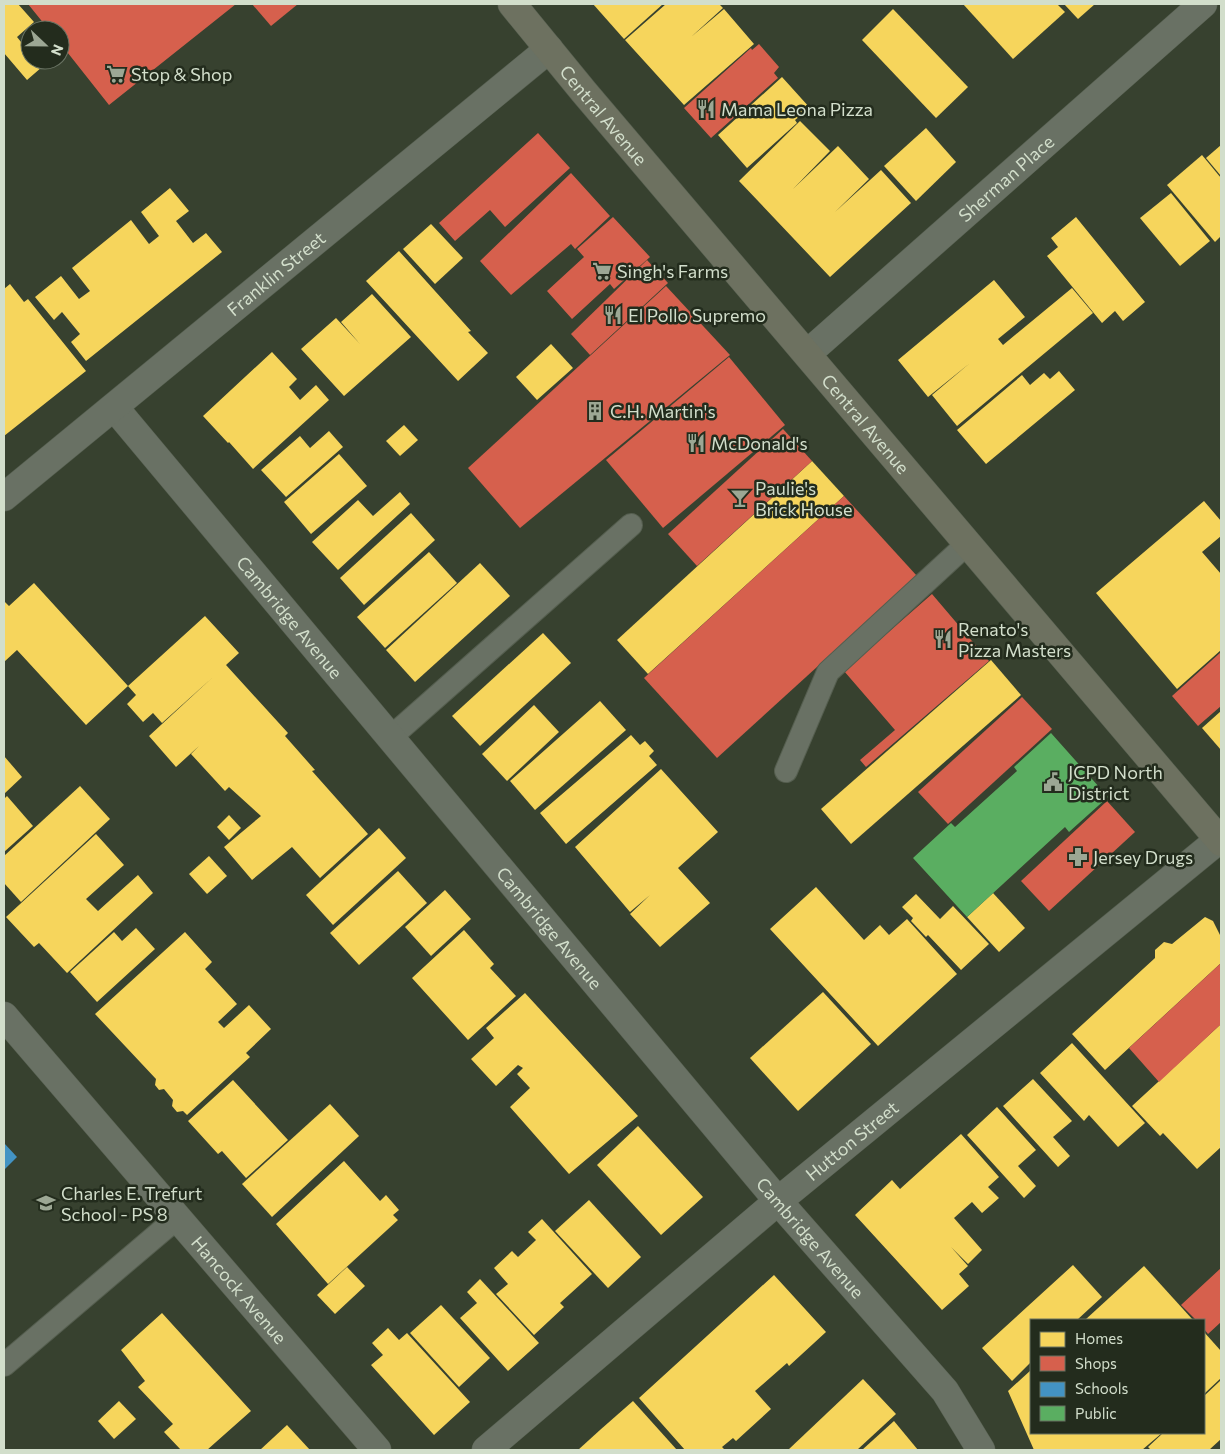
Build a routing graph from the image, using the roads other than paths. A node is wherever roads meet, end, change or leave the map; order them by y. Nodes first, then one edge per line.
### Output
1 (512, 4) edge
2 (1203, 4) edge
3 (549, 50) junction
4 (808, 353) junction
5 (114, 406) junction
6 (4, 497) edge
7 (631, 525) dead end
8 (967, 544) junction
9 (391, 738) junction
10 (786, 772) dead end
11 (1220, 840) edge
12 (4, 1016) edge
13 (778, 1201) junction
14 (177, 1218) junction
15 (4, 1365) edge
16 (377, 1450) edge
17 (486, 1450) edge
18 (981, 1450) edge

1 - 3 main road, Central Avenue
2 - 4 street, Sherman Place
3 - 4 main road, Central Avenue
3 - 5 street, Franklin Street
4 - 8 main road, Central Avenue
5 - 6 street, Franklin Street
5 - 9 street, Cambridge Avenue
7 - 9 lane
8 - 10 lane
8 - 11 main road, Central Avenue
9 - 13 street, Cambridge Avenue
11 - 13 street, Hutton Street
12 - 14 street, Hancock Avenue
13 - 17 street, Hutton Street
13 - 18 street, Cambridge Avenue
14 - 15 lane
14 - 16 street, Hancock Avenue

